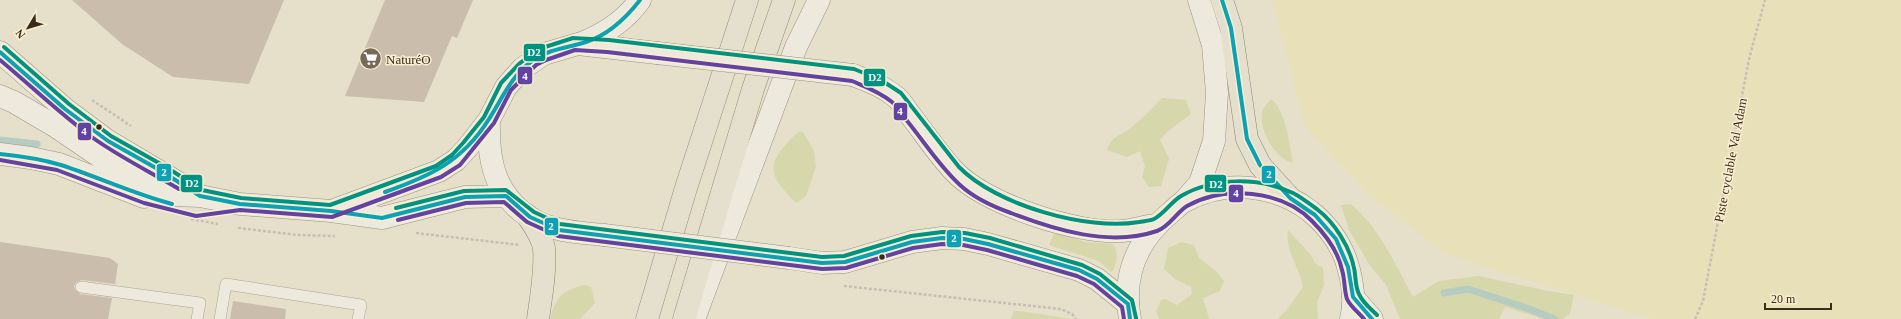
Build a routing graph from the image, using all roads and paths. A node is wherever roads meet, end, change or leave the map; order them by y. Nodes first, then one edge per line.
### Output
1 (640, 0) edge
2 (748, 0) edge
3 (784, 0) edge
4 (819, 0) edge
5 (1198, 0) edge
6 (1222, 0) edge
7 (1765, 0) edge
8 (578, 44) junction
9 (0, 52) edge
10 (0, 96) edge
11 (489, 120) junction
12 (0, 154) edge
13 (200, 196) junction
14 (506, 196) junction
15 (1290, 198) junction
16 (1184, 202) junction
17 (240, 204) junction
18 (330, 211) junction
19 (529, 218) junction
20 (1156, 225) junction
21 (410, 233) dead end
22 (544, 248) junction
23 (836, 285) dead end
24 (82, 287) dead end
25 (1353, 297) junction
26 (1129, 311) edge
27 (197, 319) edge
28 (220, 319) edge
29 (358, 319) edge
30 (538, 319) edge
31 (647, 319) edge
32 (684, 319) edge
33 (694, 319) edge
34 (1076, 319) edge
35 (1351, 319) edge
36 (1372, 319) edge
37 (1695, 319) edge

1 - 8 main road
2 - 31 main road
3 - 32 main road
4 - 33 main road
5 - 16 main road
6 - 15 main road
7 - 37 path, Piste cyclable Val Adam
8 - 11 main road
8 - 20 main road, bridge
9 - 13 main road
10 - 13 main road
11 - 14 main road
11 - 18 main road
12 - 17 main road
13 - 17 main road
14 - 18 main road
14 - 19 main road
15 - 16 main road
15 - 25 main road
16 - 20 main road
17 - 18 main road
19 - 22 main road
19 - 26 main road, bridge
20 - 26 main road
21 - 22 path
22 - 30 main road
23 - 34 path
24 - 27 lane
25 - 35 main road
25 - 36 main road
28 - 29 lane

